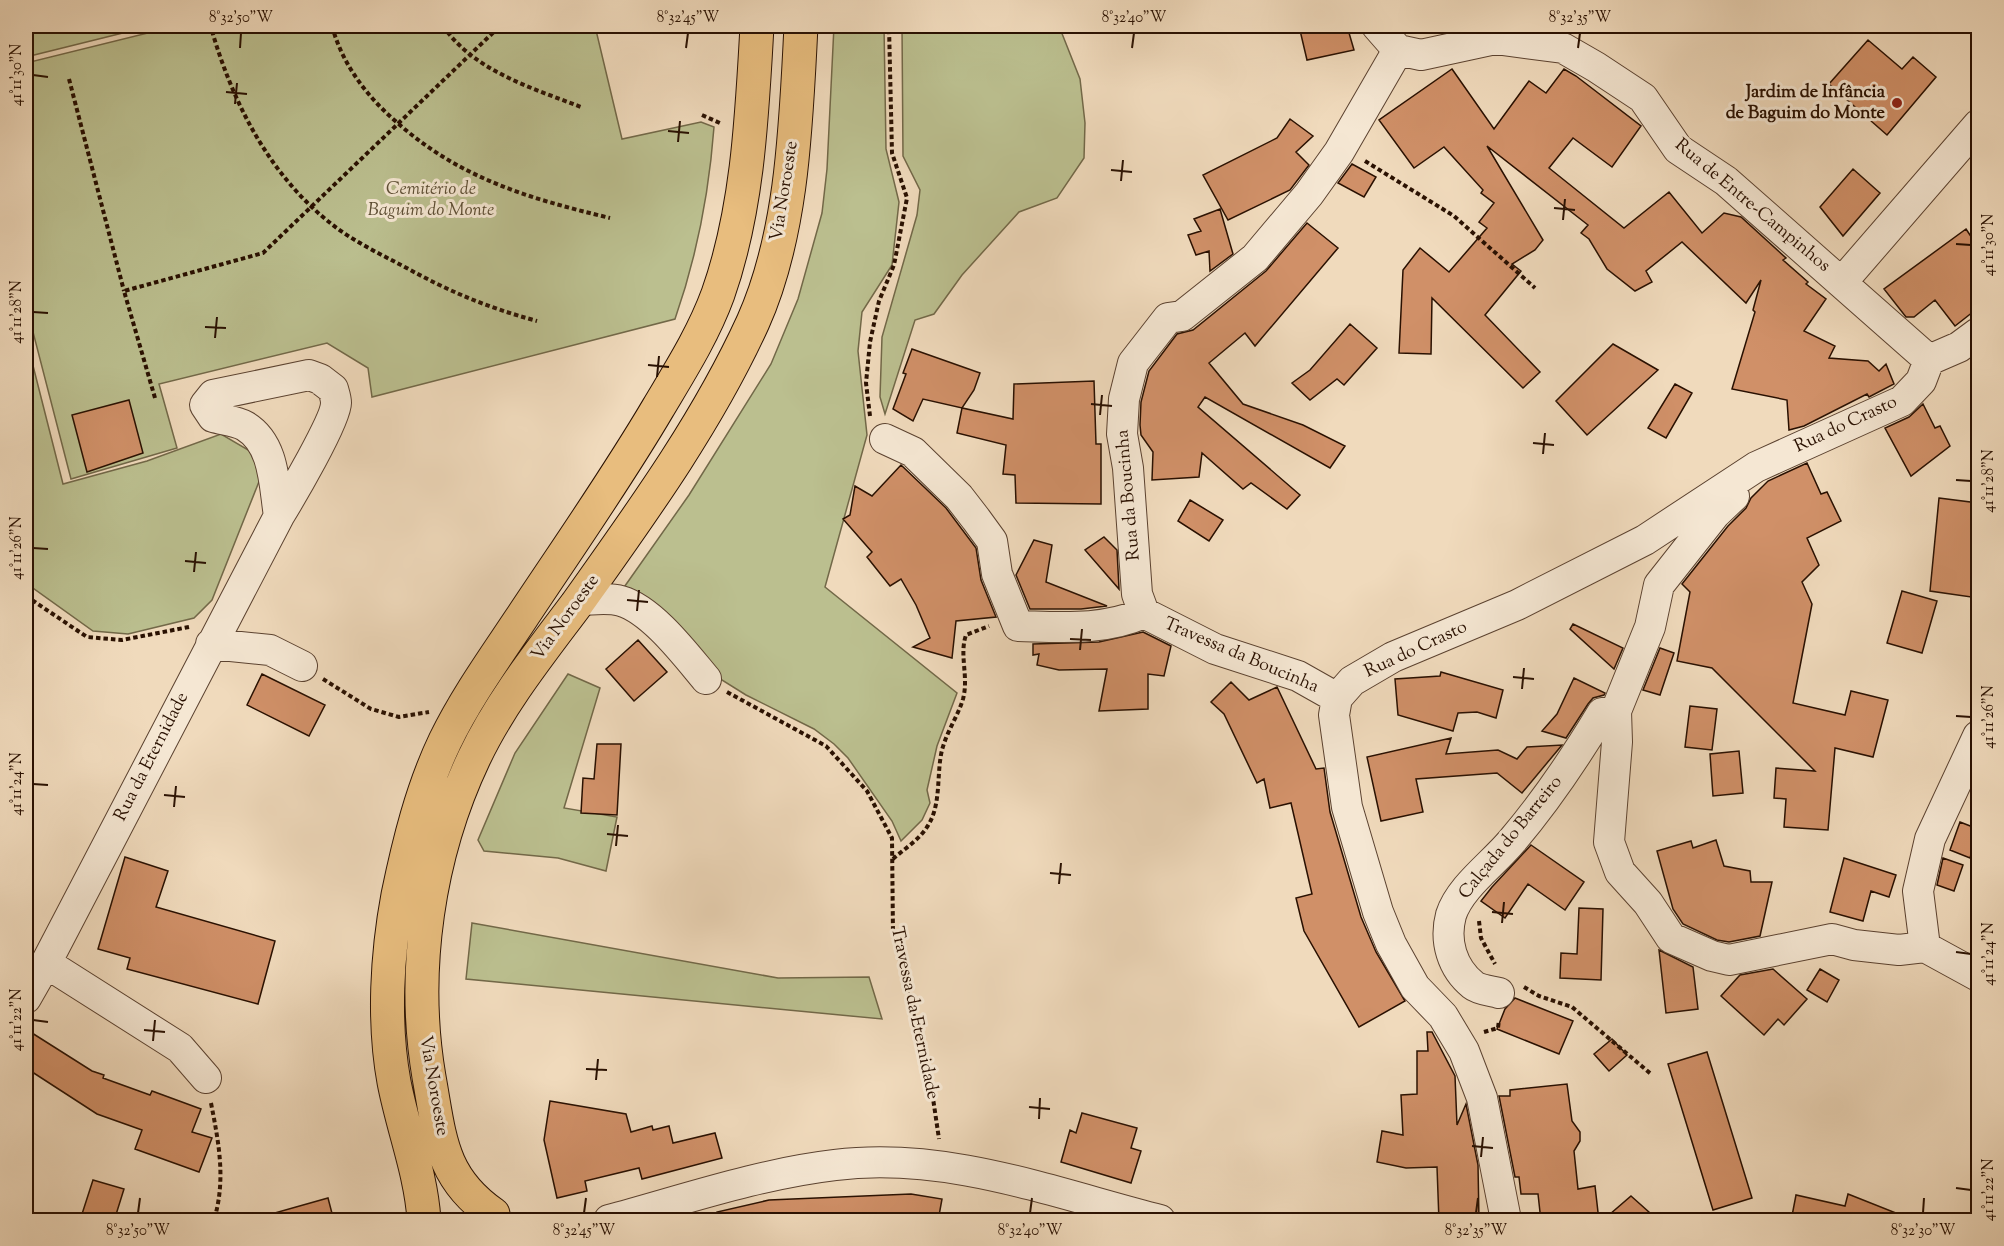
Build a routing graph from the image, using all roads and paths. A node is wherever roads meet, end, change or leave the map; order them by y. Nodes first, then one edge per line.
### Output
1 (332, 26) edge
2 (443, 26) edge
3 (500, 26) edge
4 (757, 26) edge
5 (801, 26) edge
6 (889, 26) edge
7 (1377, 26) edge
8 (212, 31) dead end
9 (1398, 50) junction
10 (469, 54) junction
11 (69, 79) dead end
12 (581, 107) dead end
13 (702, 115) dead end
14 (399, 124) junction
15 (722, 124) dead end
16 (1978, 125) edge
17 (1342, 146) junction
18 (313, 207) junction
19 (610, 218) dead end
20 (1842, 282) junction
21 (1535, 288) dead end
22 (124, 291) junction
23 (537, 321) dead end
24 (1978, 333) edge
25 (1929, 360) junction
26 (155, 398) dead end
27 (885, 439) joint
28 (1756, 467) junction
29 (279, 516) junction
30 (26, 596) edge
31 (579, 600) junction
32 (1144, 613) junction
33 (1018, 626) junction
34 (215, 636) junction
35 (302, 666) joint
36 (706, 679) joint
37 (1337, 698) junction
38 (436, 708) dead end
39 (1616, 711) junction
40 (1978, 736) edge
41 (893, 860) junction
42 (1479, 914) dead end
43 (1925, 947) junction
44 (46, 963) junction
45 (1978, 976) edge
46 (1507, 983) junction
47 (26, 998) edge
48 (1457, 1040) junction
49 (1651, 1074) dead end
50 (206, 1078) joint
51 (940, 1166) junction
52 (498, 1217) edge
53 (1156, 1220) edge
54 (214, 1221) edge
55 (424, 1221) edge
56 (436, 1221) edge
57 (609, 1221) edge
58 (1506, 1221) edge

1 - 14 path
2 - 10 path
3 - 10 path
4 - 55 main road, Via Noroeste
5 - 31 main road, Via Noroeste
6 - 27 path
7 - 9 street
8 - 18 path
9 - 17 street, Rua da Boucinha
9 - 20 street, Rua de Entre-Campinhos
10 - 12 path
10 - 14 path
11 - 22 path
13 - 15 path
14 - 18 path
14 - 19 path
16 - 20 street
17 - 21 path
17 - 32 street, Rua da Boucinha
18 - 22 path
18 - 23 path
20 - 25 street, Rua de Entre-Campinhos
22 - 26 path
24 - 25 street
25 - 28 street, Rua do Crasto
27 - 33 street
28 - 37 street, Rua do Crasto
28 - 39 street
29 - 29 street, Rua da Eternidade
29 - 34 street, Rua da Eternidade
30 - 34 path
31 - 36 street
31 - 52 main road, Via Noroeste
32 - 33 street
32 - 37 street, Travessa da Boucinha
33 - 41 path
34 - 35 street
34 - 44 street, Rua da Eternidade
35 - 38 path
36 - 41 path, Travessa da Eternidade
37 - 48 street
39 - 43 street
39 - 46 street, Calçada do Barreiro
40 - 43 street
41 - 51 path, Travessa da Eternidade
42 - 46 path
43 - 45 street
44 - 47 street, Rua da Eternidade
44 - 50 street
46 - 48 path
46 - 49 path
48 - 58 street
50 - 54 path
51 - 53 street
51 - 57 street
52 - 56 main road

